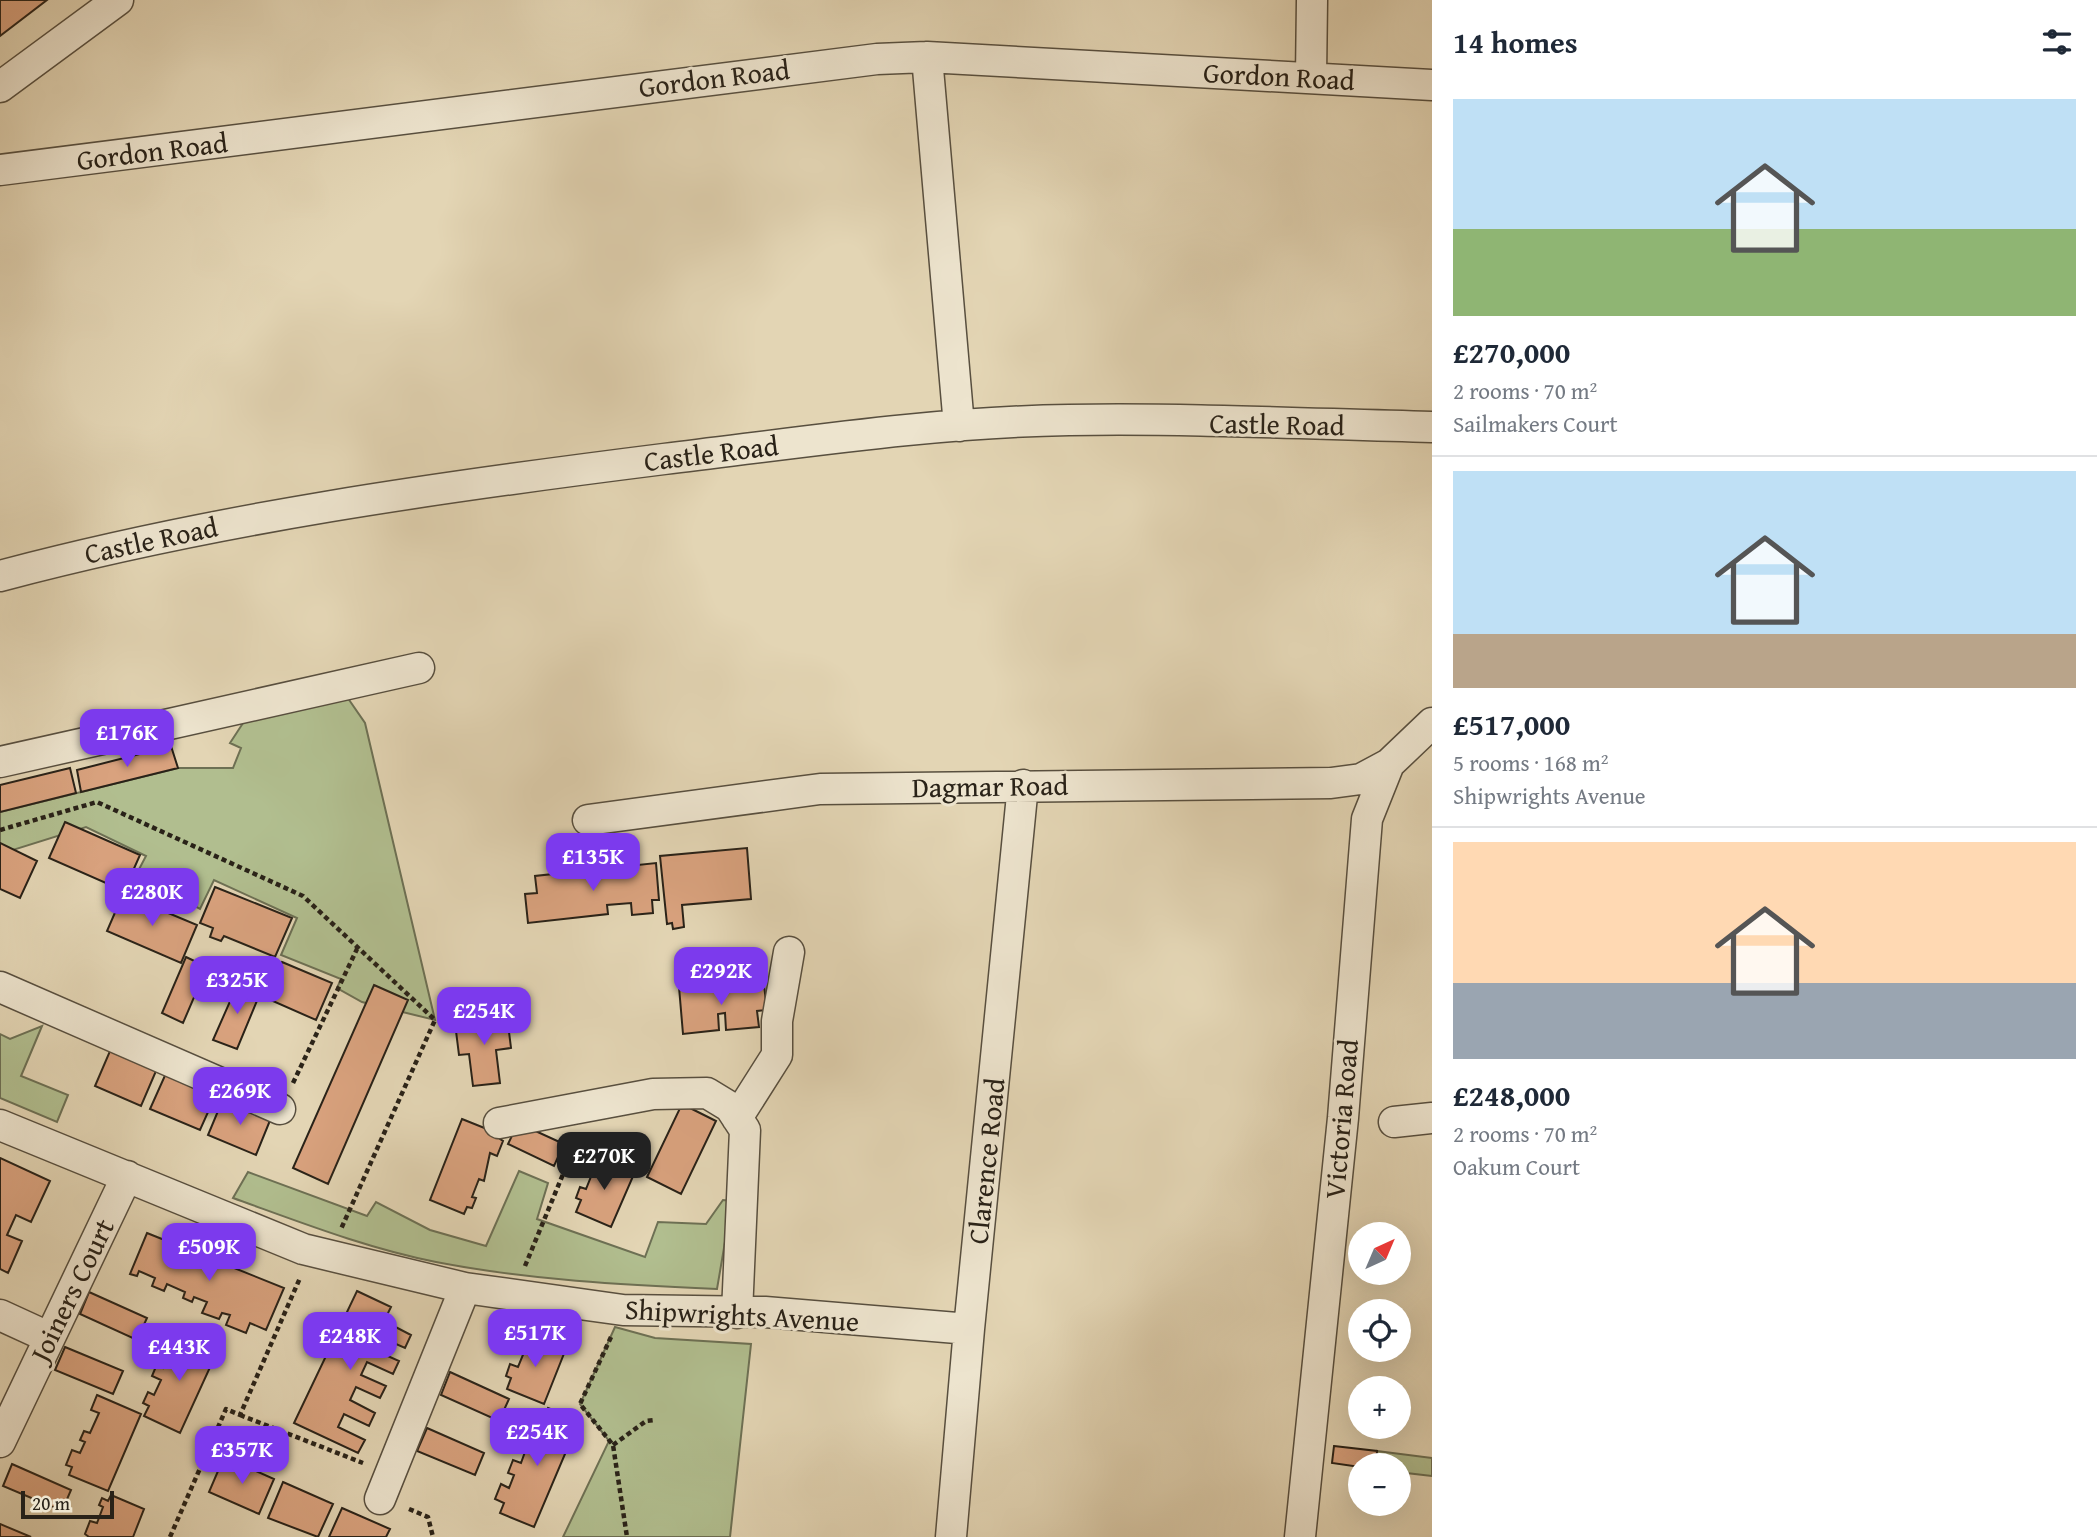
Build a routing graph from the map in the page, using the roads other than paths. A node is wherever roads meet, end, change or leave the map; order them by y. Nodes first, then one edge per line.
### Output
1 (118, 0) edge
2 (1312, 0) edge
3 (927, 57) junction
4 (1311, 77) junction
5 (1432, 85) edge
6 (0, 87) edge
7 (0, 170) edge
8 (959, 426) junction
9 (1432, 427) edge
10 (0, 576) edge
11 (419, 668) dead end
12 (1432, 723) edge
13 (0, 762) edge
14 (1389, 764) junction
15 (1023, 785) junction
16 (588, 820) dead end
17 (789, 951) dead end
18 (0, 987) edge
19 (280, 1109) road end
20 (737, 1118) junction
21 (1432, 1118) edge
22 (1394, 1122) dead end
23 (499, 1123) dead end
24 (0, 1125) edge
25 (127, 1176) junction
26 (465, 1288) junction
27 (737, 1313) junction
28 (0, 1315) edge
29 (969, 1329) junction
30 (48, 1337) junction
31 (0, 1442) edge
32 (383, 1489) road end
33 (951, 1537) edge
34 (1300, 1537) edge

1 - 6 street
2 - 4 street
3 - 4 street, Gordon Road
3 - 7 street, Gordon Road
3 - 8 street
4 - 5 street, Gordon Road
8 - 9 street, Castle Road
8 - 10 street, Castle Road
11 - 13 street
12 - 14 street, Victoria Road
14 - 15 street, Dagmar Road
14 - 34 street, Victoria Road
15 - 16 street, Dagmar Road
15 - 29 street, Clarence Road
17 - 20 street
18 - 19 street
20 - 23 street
20 - 27 street
21 - 22 street
24 - 25 street, Shipwrights Avenue
25 - 26 street, Shipwrights Avenue
25 - 30 street, Joiners Court
26 - 27 street, Shipwrights Avenue
26 - 32 street
27 - 29 street, Shipwrights Avenue
28 - 30 street
29 - 33 street, Clarence Road
30 - 31 street, Joiners Court

